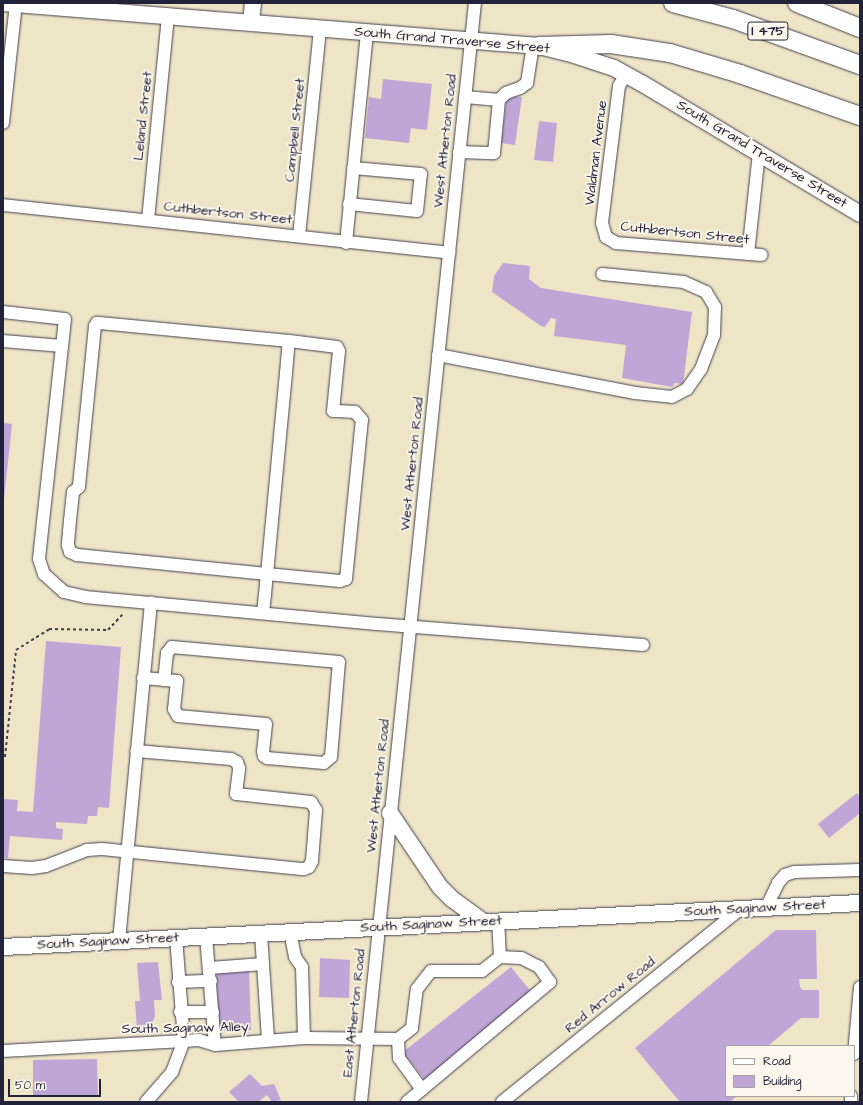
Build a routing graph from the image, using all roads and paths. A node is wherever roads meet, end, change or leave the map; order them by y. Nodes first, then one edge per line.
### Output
1 (253, 3) edge
2 (475, 3) edge
3 (673, 3) edge
4 (797, 3) edge
5 (9, 4) edge
6 (168, 16) junction
7 (251, 22) junction
8 (320, 28) junction
9 (860, 28) edge
10 (367, 32) junction
11 (471, 41) junction
12 (536, 46) junction
13 (860, 65) edge
14 (626, 74) junction
15 (465, 97) junction
16 (499, 100) junction
17 (860, 116) edge
18 (3, 123) edge
19 (459, 152) junction
20 (759, 153) junction
21 (353, 168) junction
22 (349, 204) junction
23 (3, 205) edge
24 (860, 214) edge
25 (148, 220) junction
26 (299, 236) junction
27 (606, 236) joint
28 (346, 243) junction
29 (449, 253) junction
30 (748, 254) junction
31 (762, 255) dead end
32 (602, 274) dead end
33 (3, 312) edge
34 (3, 341) edge
35 (289, 342) junction
36 (62, 346) junction
37 (438, 355) junction
38 (266, 574) junction
39 (151, 603) junction
40 (128, 609) dead end
41 (263, 613) junction
42 (410, 627) junction
43 (643, 645) dead end
44 (143, 678) junction
45 (164, 680) junction
46 (136, 751) junction
47 (5, 757) dead end
48 (390, 813) junction
49 (126, 852) junction
50 (3, 866) edge
51 (860, 870) edge
52 (860, 903) edge
53 (766, 908) junction
54 (738, 910) junction
55 (491, 921) junction
56 (378, 927) junction
57 (290, 931) junction
58 (261, 934) junction
59 (206, 936) junction
60 (176, 937) junction
61 (119, 941) junction
62 (3, 947) edge
63 (500, 957) junction
64 (263, 964) junction
65 (210, 968) junction
66 (211, 981) junction
67 (178, 982) junction
68 (860, 987) edge
69 (180, 1012) junction
70 (213, 1012) junction
71 (368, 1037) junction
72 (304, 1038) junction
73 (398, 1039) junction
74 (184, 1040) junction
75 (268, 1040) junction
76 (215, 1045) junction
77 (855, 1045) edge
78 (3, 1051) edge
79 (422, 1090) junction
80 (146, 1102) edge
81 (360, 1102) edge
82 (408, 1102) edge
83 (502, 1102) edge

1 - 7 main road
2 - 11 street, West Atherton Road
3 - 13 highway, I 475
4 - 9 highway, I 475
5 - 6 main road, South Grand Traverse Street
5 - 18 street
6 - 7 main road, South Grand Traverse Street
6 - 25 street, Leland Street
7 - 8 main road, South Grand Traverse Street
8 - 10 main road, South Grand Traverse Street
8 - 26 street, Campbell Street
10 - 11 main road, South Grand Traverse Street
10 - 21 street
11 - 12 main road, South Grand Traverse Street
11 - 15 street, West Atherton Road
12 - 14 main road, South Grand Traverse Street
12 - 16 street
12 - 17 highway
14 - 20 main road, South Grand Traverse Street
14 - 27 street, Waldman Avenue
15 - 16 street
15 - 19 street, West Atherton Road
16 - 19 street
19 - 29 street, West Atherton Road
20 - 24 main road, South Grand Traverse Street
20 - 30 street
21 - 22 street
21 - 22 street
22 - 28 street
23 - 25 street, Cuthbertson Street
25 - 26 street, Cuthbertson Street
26 - 28 street, Cuthbertson Street
27 - 30 street, Cuthbertson Street
28 - 29 street, Cuthbertson Street
29 - 37 street, West Atherton Road
30 - 31 street, Cuthbertson Street
32 - 37 street
33 - 36 street
34 - 36 street
35 - 38 street
35 - 38 street
35 - 38 street
36 - 39 street
37 - 42 street, West Atherton Road
38 - 41 street
39 - 41 street
39 - 44 street
40 - 47 path
41 - 42 street
42 - 43 street
42 - 48 street, West Atherton Road
44 - 45 street
44 - 46 street
45 - 45 street
46 - 49 street
46 - 49 street
48 - 55 main road
48 - 56 street, West Atherton Road
49 - 50 street
49 - 61 street
51 - 53 street
52 - 53 main road, South Saginaw Street
53 - 54 main road, South Saginaw Street
54 - 55 main road, South Saginaw Street
54 - 83 street, Red Arrow Road
55 - 56 main road, South Saginaw Street
55 - 63 street
56 - 57 main road, South Saginaw Street
56 - 71 street, East Atherton Road
57 - 58 main road, South Saginaw Street
57 - 72 street
58 - 59 main road, South Saginaw Street
58 - 64 street
59 - 60 main road, South Saginaw Street
59 - 65 street
60 - 61 main road, South Saginaw Street
60 - 67 street
61 - 62 main road, South Saginaw Street
63 - 73 street
63 - 79 street
64 - 65 street
64 - 75 street
65 - 66 street
66 - 67 street
66 - 70 street
67 - 69 street
68 - 77 street
69 - 70 street
69 - 74 street
70 - 76 street
71 - 72 street, South Saginaw Alley
71 - 73 street, South Saginaw Alley
71 - 81 street, East Atherton Road
72 - 75 street, South Saginaw Alley
73 - 79 street
74 - 76 street, South Saginaw Alley
74 - 78 street, South Saginaw Alley
74 - 80 street
75 - 76 street, South Saginaw Alley
79 - 82 street

